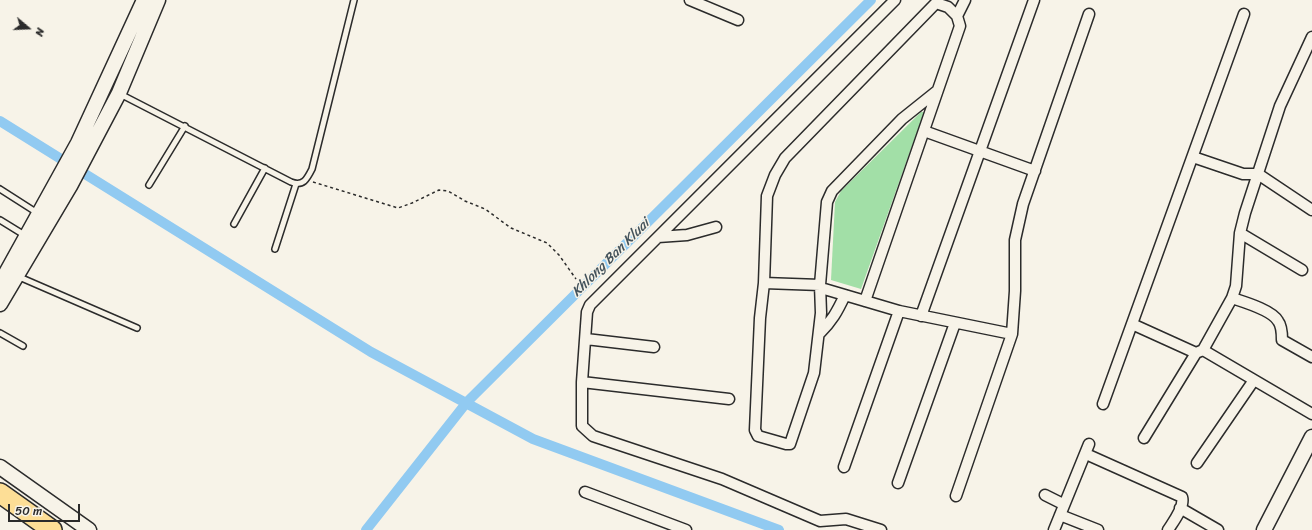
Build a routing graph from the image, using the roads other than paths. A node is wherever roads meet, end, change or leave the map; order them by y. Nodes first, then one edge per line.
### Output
1 (144, 0) edge
2 (158, 0) edge
3 (354, 0) edge
4 (690, 0) edge
5 (895, 0) edge
6 (965, 0) edge
7 (1034, 0) edge
8 (1089, 14) dead end
9 (1244, 14) dead end
10 (957, 16) junction
11 (738, 20) dead end
12 (1312, 37) edge
13 (937, 91) junction
14 (119, 93) junction
15 (185, 126) junction
16 (924, 132) junction
17 (980, 152) junction
18 (1192, 157) junction
19 (265, 168) junction
20 (1035, 171) junction
21 (1258, 174) junction
22 (64, 184) junction
23 (296, 184) junction
24 (149, 185) dead end
25 (0, 188) edge
26 (1312, 210) edge
27 (40, 214) junction
28 (0, 220) edge
29 (234, 224) dead end
30 (716, 227) dead end
31 (1240, 233) junction
32 (27, 236) junction
33 (658, 237) junction
34 (274, 250) dead end
35 (1302, 270) dead end
36 (16, 275) junction
37 (764, 283) junction
38 (0, 284) edge
39 (820, 287) junction
40 (845, 295) junction
41 (1232, 298) junction
42 (865, 301) junction
43 (0, 304) edge
44 (899, 311) junction
45 (922, 316) junction
46 (955, 323) junction
47 (1132, 324) junction
48 (137, 328) dead end
49 (0, 333) edge
50 (818, 334) junction
51 (1012, 334) junction
52 (586, 339) junction
53 (23, 346) dead end
54 (654, 347) dead end
55 (1200, 352) junction
56 (1312, 357) edge
57 (1254, 380) junction
58 (582, 382) junction
59 (730, 399) dead end
60 (1103, 404) dead end
61 (1312, 414) edge
62 (1312, 437) edge
63 (1144, 438) dead end
64 (1089, 444) dead end
65 (1086, 454) junction
66 (1197, 463) dead end
67 (0, 467) edge
68 (844, 467) dead end
69 (898, 483) dead end
70 (585, 492) dead end
71 (0, 493) edge
72 (956, 496) dead end
73 (1045, 496) dead end
74 (1064, 504) junction
75 (1180, 508) junction
76 (1060, 515) junction
77 (663, 526) edge
78 (52, 530) edge
79 (89, 530) edge
80 (686, 530) edge
81 (881, 530) edge
82 (1054, 530) edge
83 (1098, 530) edge
84 (1168, 530) edge
85 (1218, 530) edge
86 (1265, 530) edge

1 - 22 street
2 - 14 street
3 - 23 lane
4 - 11 street
5 - 33 street
6 - 10 street
7 - 17 street
8 - 20 street
9 - 18 street
10 - 13 street
10 - 37 street
12 - 21 street
13 - 16 street
13 - 39 street
14 - 15 lane
14 - 22 street
15 - 19 lane
15 - 24 lane
16 - 17 street
16 - 42 street
17 - 20 street
17 - 45 street
18 - 21 street
18 - 47 street
19 - 23 lane
19 - 29 lane
20 - 51 street
21 - 26 street
21 - 31 street
22 - 27 street
22 - 36 street
23 - 34 lane
25 - 27 lane
27 - 32 street
28 - 32 lane
30 - 33 street
31 - 35 street
31 - 41 street
32 - 38 street
33 - 52 street
36 - 43 street
36 - 48 lane
37 - 39 street
37 - 50 street
39 - 40 street
39 - 50 street
40 - 42 street
40 - 50 street
41 - 55 street
41 - 56 street
42 - 44 street
44 - 45 street
44 - 68 street
45 - 46 street
46 - 51 street
46 - 69 street
47 - 55 street
47 - 60 street
49 - 53 lane
51 - 72 street
52 - 54 street
52 - 58 street
55 - 57 street
55 - 63 street
57 - 61 street
57 - 66 street
58 - 59 street
58 - 81 street
62 - 86 street
64 - 65 street
65 - 74 street
65 - 75 street
67 - 79 street
70 - 77 street
71 - 78 highway
73 - 74 street
74 - 76 street
75 - 84 street
75 - 85 street
76 - 82 street
76 - 83 street
77 - 80 street

